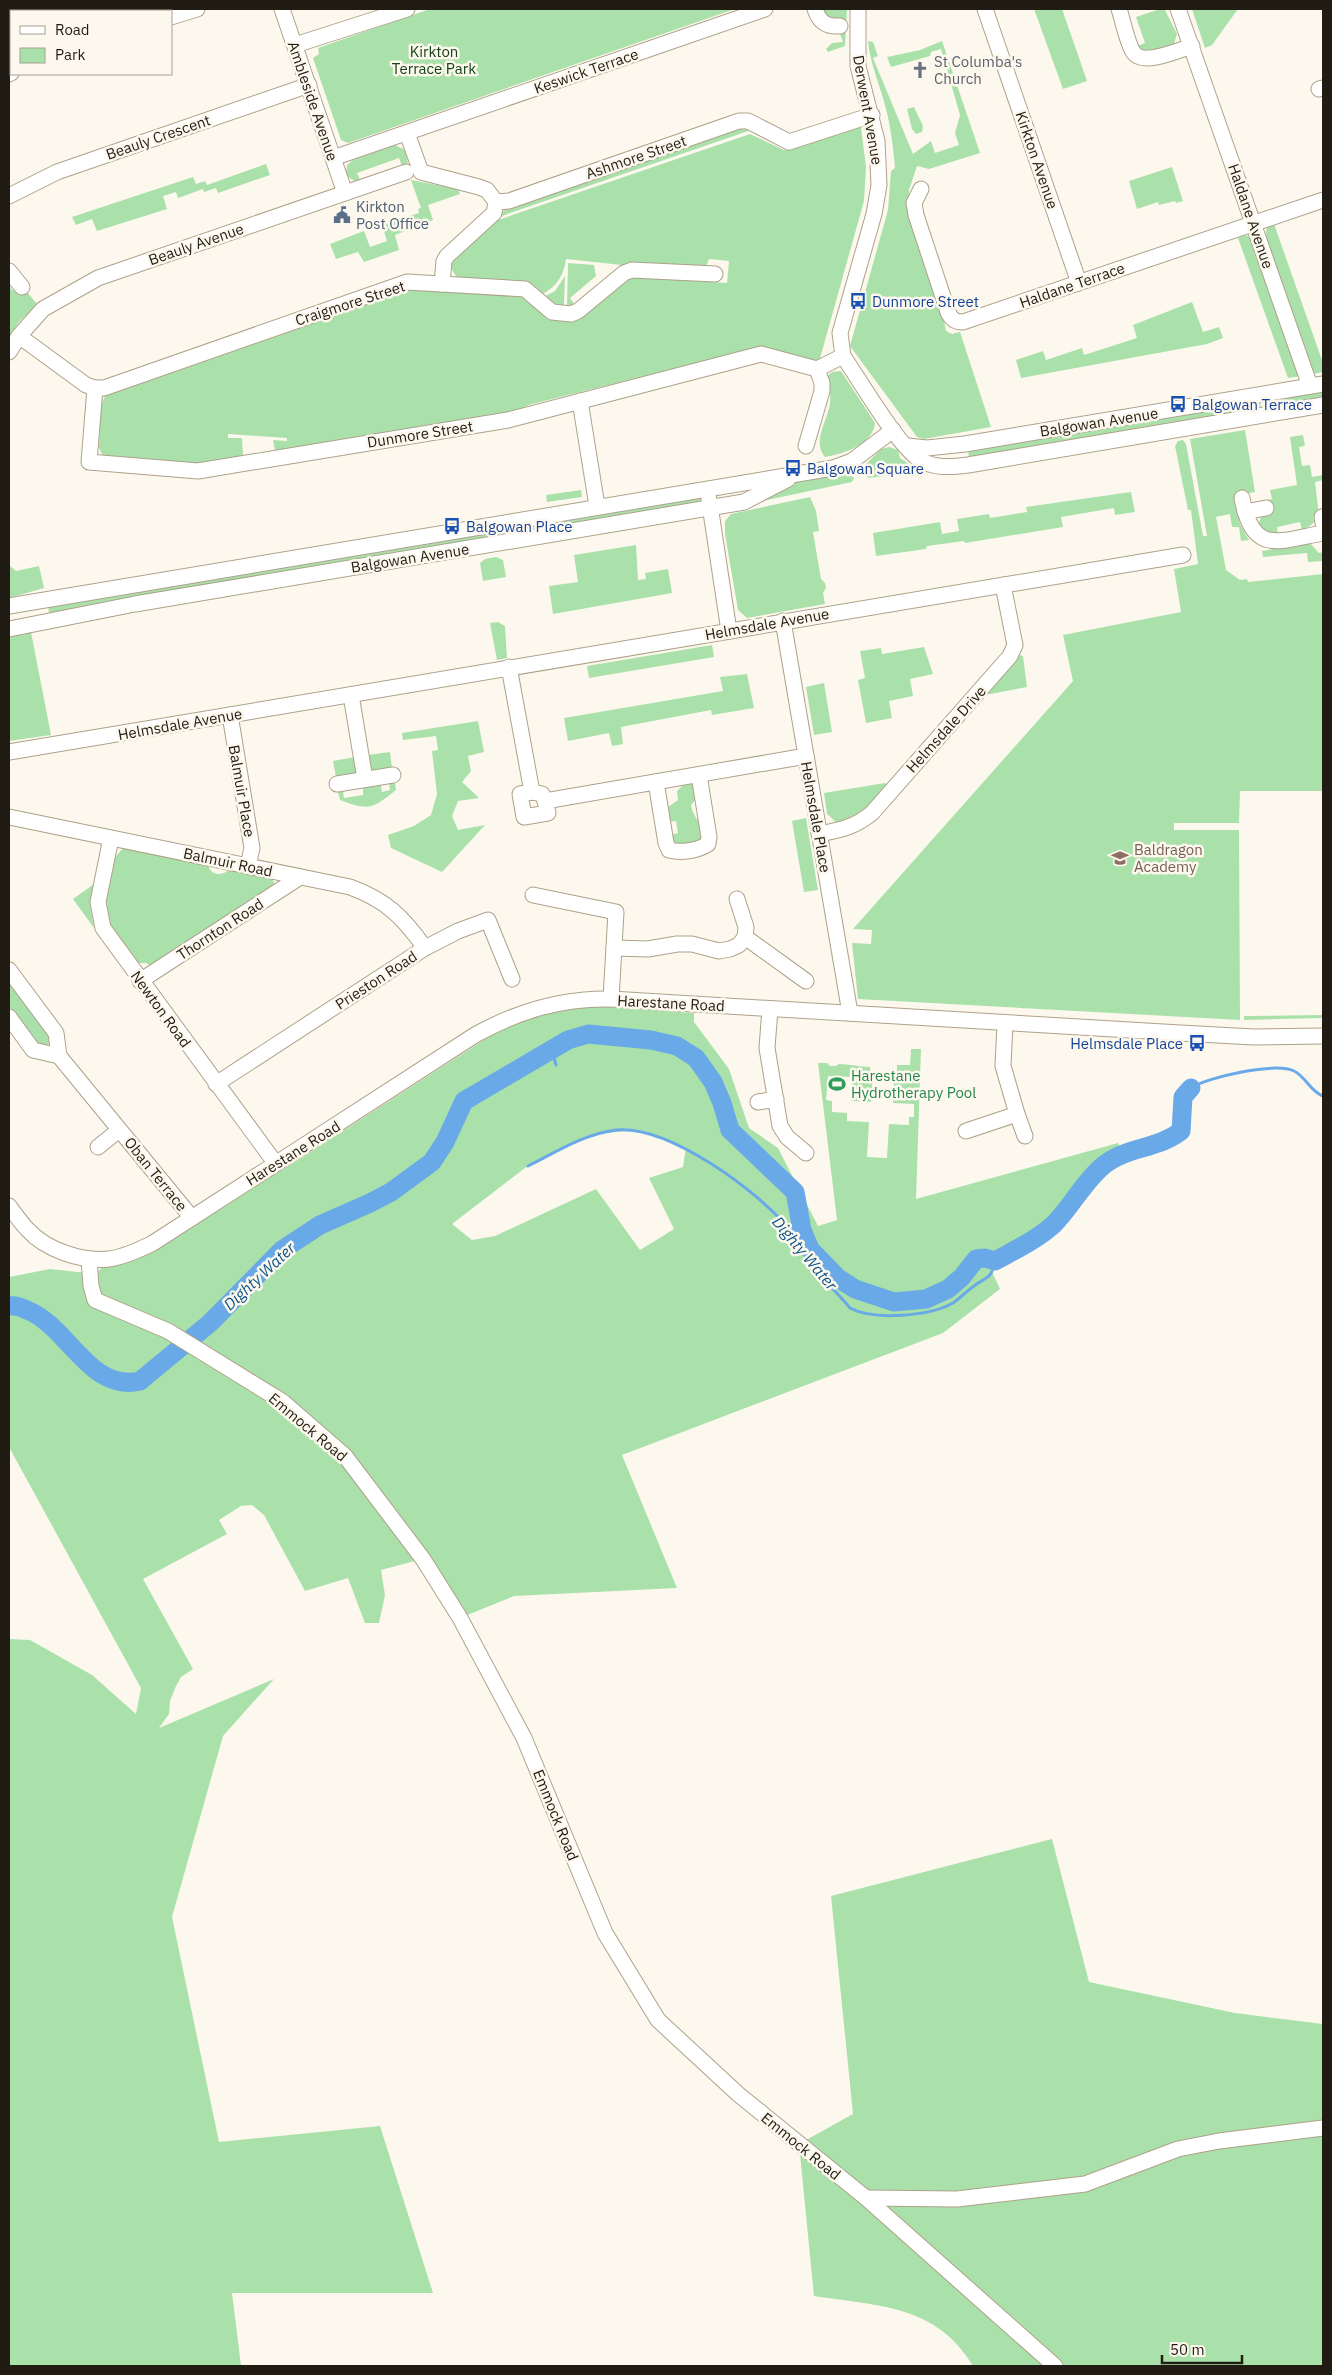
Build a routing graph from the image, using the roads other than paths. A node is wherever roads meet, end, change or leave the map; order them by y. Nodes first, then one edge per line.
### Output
1 (197, 9) edge
2 (282, 9) edge
3 (407, 9) edge
4 (765, 9) edge
5 (815, 9) edge
6 (858, 9) edge
7 (985, 9) edge
8 (1119, 9) edge
9 (1178, 9) edge
10 (172, 18) edge
11 (840, 26) dead end
12 (295, 46) junction
13 (1192, 46) junction
14 (309, 85) junction
15 (872, 115) junction
16 (407, 133) junction
17 (333, 158) junction
18 (412, 170) junction
19 (921, 189) dead end
20 (345, 193) junction
21 (9, 196) edge
22 (1323, 200) edge
23 (496, 202) junction
24 (1254, 224) junction
25 (9, 271) edge
26 (715, 274) dead end
27 (1079, 283) junction
28 (442, 284) junction
29 (22, 286) dead end
30 (18, 336) junction
31 (9, 352) edge
32 (843, 356) junction
33 (817, 370) junction
34 (1317, 385) edge
35 (95, 388) junction
36 (1263, 395) junction
37 (580, 400) junction
38 (1323, 405) edge
39 (1266, 415) junction
40 (893, 430) junction
41 (965, 444) junction
42 (806, 446) dead end
43 (907, 446) junction
44 (968, 464) junction
45 (794, 476) junction
46 (707, 488) junction
47 (597, 506) junction
48 (710, 508) junction
49 (1266, 508) dead end
50 (1323, 533) edge
51 (1183, 555) dead end
52 (1003, 585) junction
53 (45, 599) junction
54 (9, 606) edge
55 (50, 619) junction
56 (783, 621) junction
57 (9, 629) edge
58 (729, 631) junction
59 (509, 667) junction
60 (351, 695) junction
61 (230, 715) junction
62 (9, 752) edge
63 (806, 756) junction
64 (393, 775) dead end
65 (699, 775) junction
66 (365, 779) junction
67 (656, 782) junction
68 (337, 784) dead end
69 (532, 792) junction
70 (546, 802) junction
71 (9, 817) edge
72 (819, 834) junction
73 (111, 838) junction
74 (248, 866) junction
75 (300, 877) junction
76 (533, 895) dead end
77 (737, 899) dead end
78 (745, 937) junction
79 (424, 948) junction
80 (614, 948) junction
81 (9, 970) edge
82 (512, 979) dead end
83 (140, 981) junction
84 (806, 981) dead end
85 (611, 999) junction
86 (770, 1009) junction
87 (850, 1013) junction
88 (9, 1017) edge
89 (1005, 1022) junction
90 (1323, 1036) edge
91 (59, 1056) junction
92 (216, 1084) junction
93 (776, 1099) junction
94 (758, 1102) dead end
95 (1017, 1114) junction
96 (119, 1130) junction
97 (966, 1131) dead end
98 (1025, 1136) dead end
99 (98, 1147) dead end
100 (806, 1153) dead end
101 (276, 1164) junction
102 (11, 1213) edge
103 (192, 1218) junction
104 (89, 1259) junction
105 (1323, 2128) edge
106 (866, 2198) junction
107 (1055, 2366) edge

1 - 10 street
2 - 12 street, Ambleside Avenue
3 - 12 street
4 - 16 street, Keswick Terrace
5 - 11 street
6 - 15 street, Derwent Avenue
7 - 27 street, Kirkton Avenue
8 - 13 street
9 - 13 street, Haldane Avenue
12 - 14 street, Ambleside Avenue
13 - 24 street, Haldane Avenue
14 - 17 street, Ambleside Avenue
14 - 21 street, Beauly Crescent
15 - 23 street, Ashmore Street
15 - 32 street, Derwent Avenue
16 - 17 street, Keswick Terrace
16 - 18 street
17 - 20 street, Ambleside Avenue
18 - 20 street, Beauly Avenue
18 - 23 street
19 - 27 street, Haldane Terrace
20 - 30 street, Beauly Avenue
22 - 24 street, Haldane Terrace
23 - 28 street
24 - 27 street, Haldane Terrace
24 - 34 street, Haldane Avenue
25 - 29 street
26 - 28 street, Craigmore Street
28 - 35 street, Craigmore Street
30 - 31 street, Beauly Avenue
30 - 35 street
32 - 33 street
32 - 40 street, Derwent Avenue
33 - 37 street, Dunmore Street
33 - 42 street
34 - 36 street, Balgowan Avenue
35 - 37 street, Dunmore Street
36 - 39 street
36 - 41 street, Balgowan Avenue
37 - 47 street
38 - 39 street, Balgowan Avenue
39 - 44 street, Balgowan Avenue
40 - 43 street, Derwent Avenue
40 - 45 street, Balgowan Avenue
41 - 43 street, Balgowan Avenue
41 - 44 street
43 - 44 street, Balgowan Avenue
45 - 46 street, Balgowan Avenue
45 - 48 street, Balgowan Avenue
46 - 47 street, Balgowan Avenue
46 - 48 street
47 - 53 street, Balgowan Avenue
48 - 55 street, Balgowan Avenue
48 - 58 street
49 - 50 street
51 - 52 street, Helmsdale Avenue
52 - 56 street, Helmsdale Avenue
52 - 72 street, Helmsdale Drive
53 - 54 street, Balgowan Avenue
53 - 55 street
55 - 57 street, Balgowan Avenue
56 - 58 street, Helmsdale Avenue
56 - 63 street, Helmsdale Place
58 - 59 street, Helmsdale Avenue
59 - 60 street, Helmsdale Avenue
59 - 69 street
60 - 61 street, Helmsdale Avenue
60 - 66 street
61 - 62 street, Helmsdale Avenue
61 - 74 street, Balmuir Place
63 - 65 street
63 - 72 street, Helmsdale Place
64 - 66 street
65 - 67 street
65 - 67 street
66 - 68 street
67 - 70 street
69 - 70 street
69 - 70 street
71 - 73 street, Balmuir Road
72 - 87 street, Helmsdale Place
73 - 74 street, Balmuir Road
73 - 83 street, Newton Road
74 - 75 street, Balmuir Road
75 - 79 street, Balmuir Road
75 - 83 street, Thornton Road
76 - 80 street
77 - 78 street
78 - 80 street
78 - 84 street
79 - 82 street, Prieston Road
79 - 92 street, Prieston Road
80 - 85 street
81 - 91 street, Oban Terrace
83 - 92 street, Newton Road
85 - 86 street, Harestane Road
85 - 101 street, Harestane Road
86 - 87 street, Harestane Road
86 - 93 street
87 - 89 street, Harestane Road
88 - 91 street
89 - 90 street, Harestane Road
89 - 95 street
91 - 96 street, Oban Terrace
92 - 101 street, Newton Road
93 - 94 street
93 - 100 street
95 - 97 street
95 - 98 street
96 - 99 street, Oban Terrace
96 - 103 street, Oban Terrace
101 - 103 street, Harestane Road
102 - 104 street, Harestane Road
103 - 104 street, Harestane Road
104 - 106 street, Emmock Road
105 - 106 street
106 - 107 street, Emmock Road

